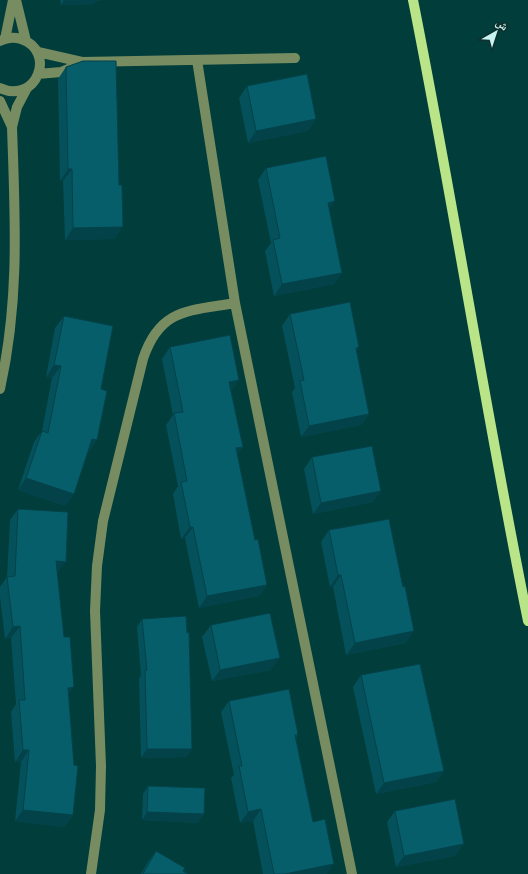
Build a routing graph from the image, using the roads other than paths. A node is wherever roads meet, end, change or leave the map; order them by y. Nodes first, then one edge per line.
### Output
1 (14, 0) edge
2 (413, 0) edge
3 (2, 40) edge
4 (26, 41) junction
5 (38, 52) junction
6 (295, 58) dead end
7 (197, 60) junction
8 (82, 62) junction
9 (38, 74) junction
10 (0, 88) edge
11 (27, 88) junction
12 (0, 101) edge
13 (12, 127) junction
14 (235, 304) junction
15 (0, 389) edge
16 (528, 621) edge
17 (91, 874) edge
18 (352, 874) edge

1 - 3 street
1 - 4 street
2 - 16 main road
3 - 4 street
4 - 5 street
5 - 8 street
5 - 9 street
6 - 7 street
7 - 8 street
7 - 14 street
8 - 9 street
9 - 11 street
10 - 11 street
11 - 13 street
12 - 13 street
13 - 15 street
14 - 17 street
14 - 18 street

